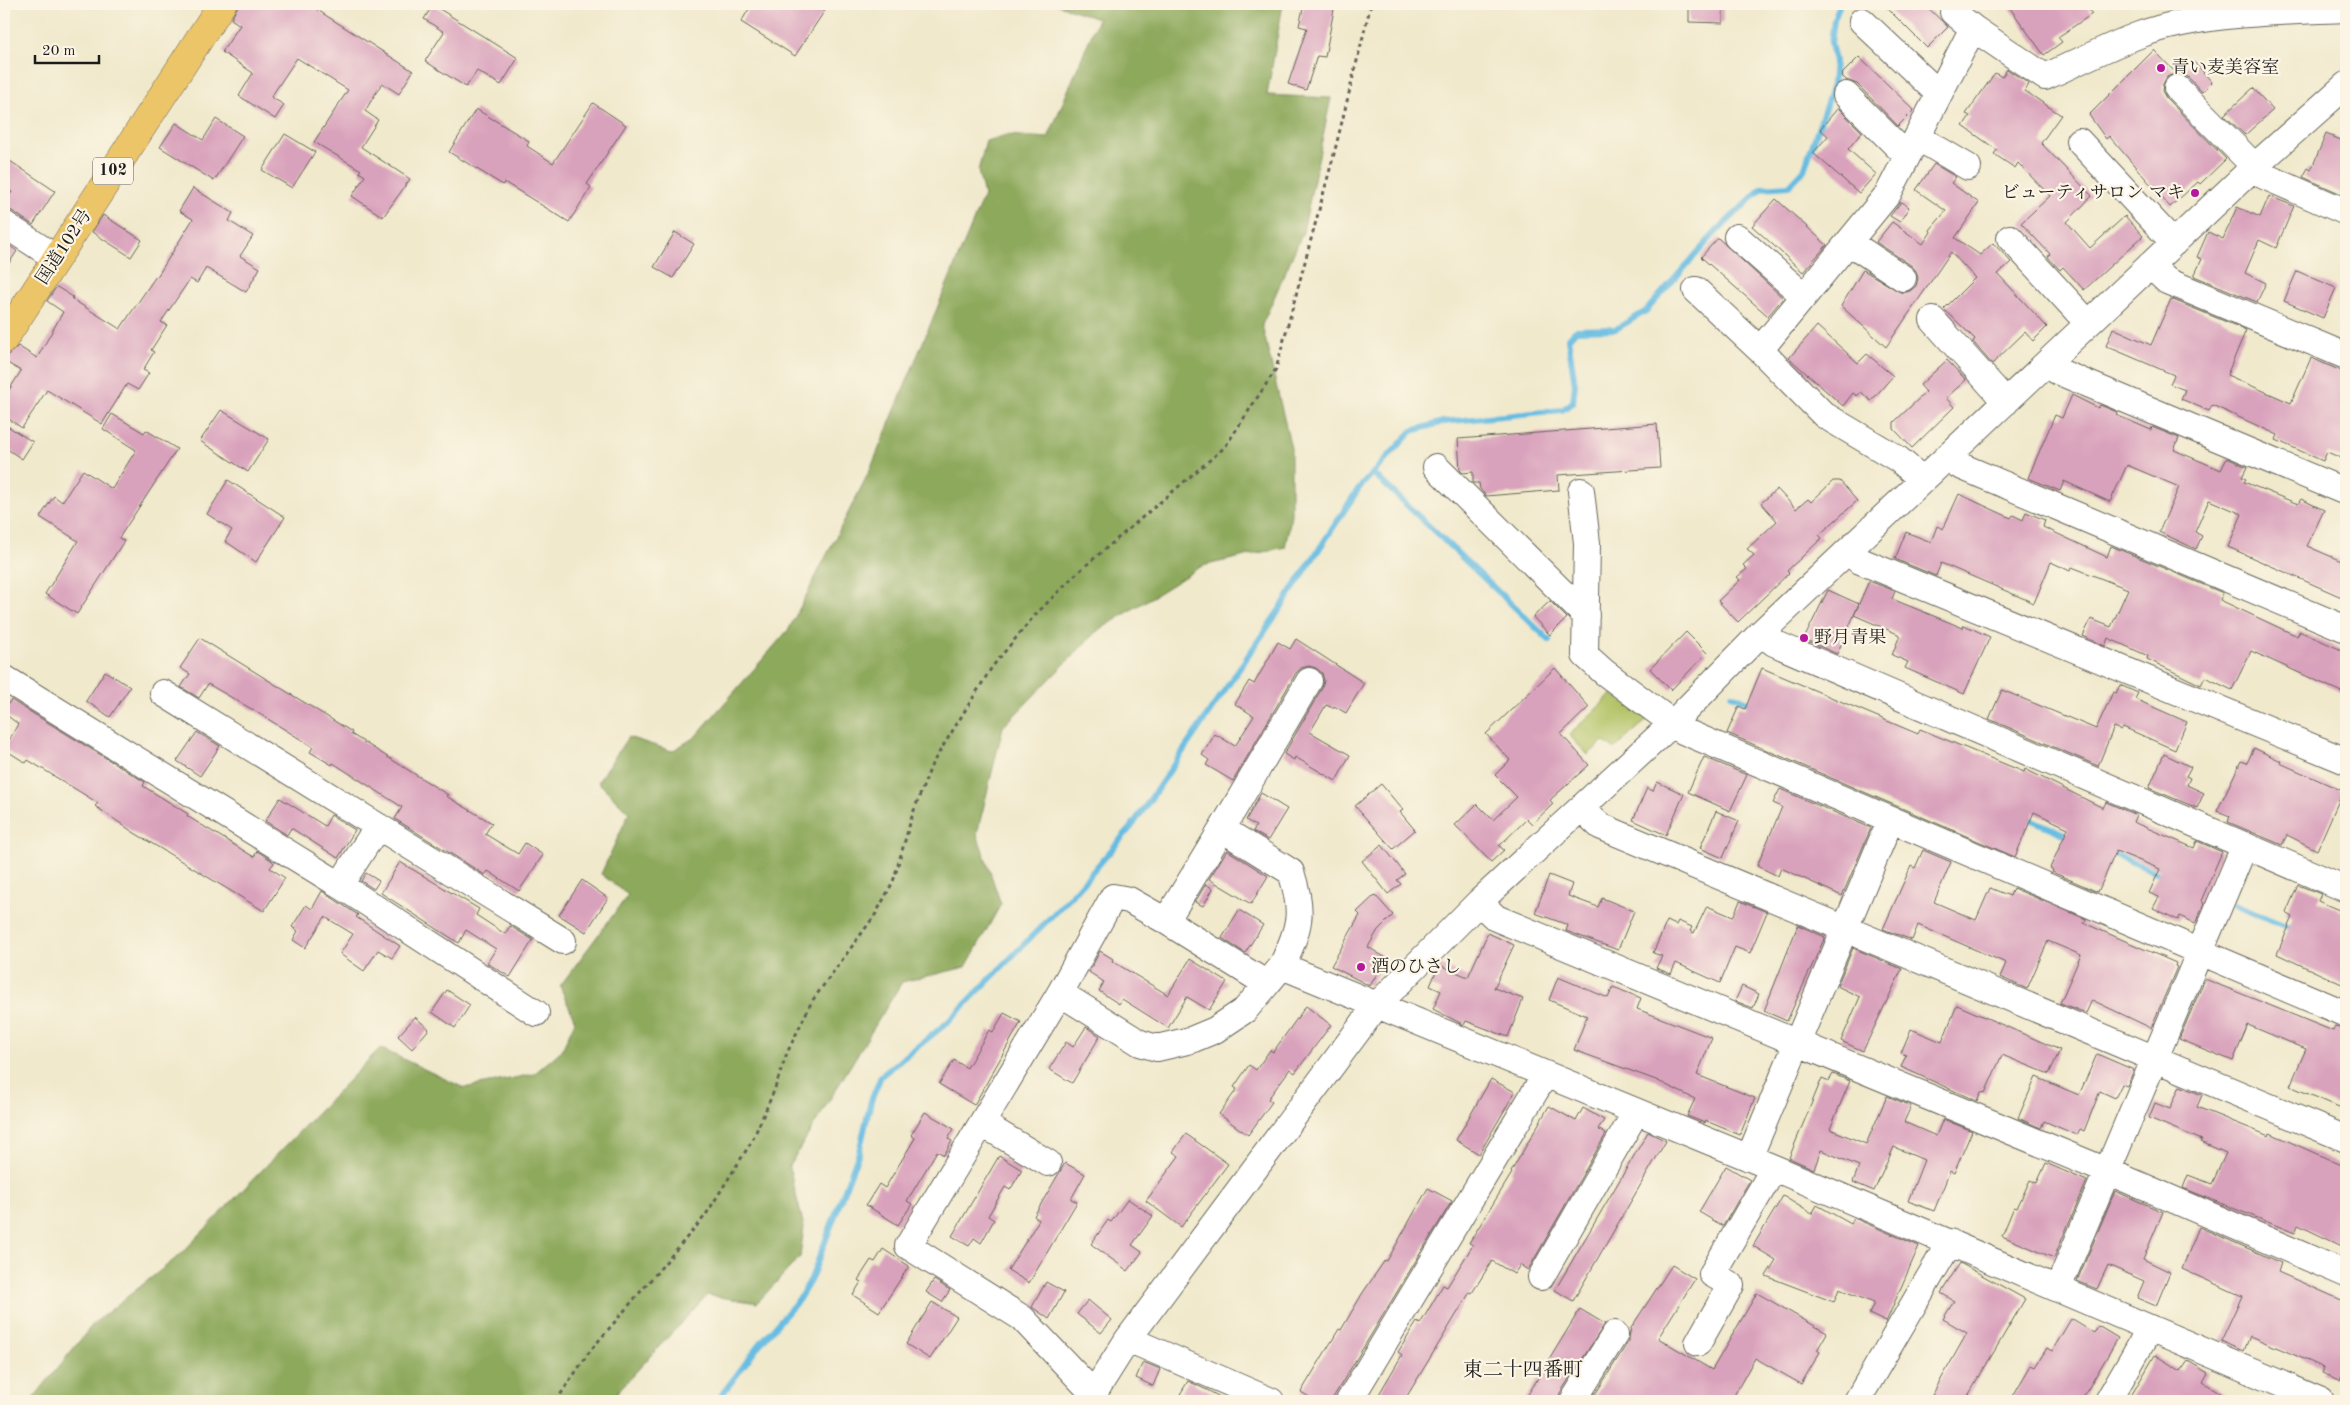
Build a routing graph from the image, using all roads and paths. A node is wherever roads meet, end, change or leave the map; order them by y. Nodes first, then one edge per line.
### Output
1 (222, 4) edge
2 (1371, 4) edge
3 (1959, 4) edge
4 (2346, 9) edge
5 (1862, 21) dead end
6 (1973, 28) junction
7 (2346, 85) edge
8 (2177, 88) dead end
9 (1939, 94) junction
10 (1846, 95) dead end
11 (2079, 141) dead end
12 (1912, 147) junction
13 (1968, 167) dead end
14 (2254, 167) junction
15 (2346, 212) edge
16 (4, 224) edge
17 (1737, 237) dead end
18 (2010, 238) dead end
19 (1849, 242) junction
20 (2174, 243) junction
21 (56, 258) junction
22 (2150, 265) junction
23 (1903, 278) dead end
24 (1696, 290) dead end
25 (1804, 296) junction
26 (1933, 320) dead end
27 (2088, 323) junction
28 (4, 339) edge
29 (1760, 350) junction
30 (2346, 356) edge
31 (2048, 362) junction
32 (2006, 402) junction
33 (1949, 456) junction
34 (1436, 467) dead end
35 (1923, 480) junction
36 (1582, 491) dead end
37 (2346, 492) edge
38 (1849, 550) junction
39 (1586, 616) junction
40 (2346, 628) edge
41 (1761, 633) junction
42 (4, 678) edge
43 (1309, 681) dead end
44 (163, 693) dead end
45 (1673, 723) junction
46 (2346, 761) edge
47 (1582, 809) junction
48 (1890, 821) junction
49 (378, 826) junction
50 (1222, 829) junction
51 (2244, 847) junction
52 (340, 885) junction
53 (2346, 889) edge
54 (1479, 902) junction
55 (1166, 921) junction
56 (1845, 928) junction
57 (563, 941) dead end
58 (2200, 950) junction
59 (1274, 975) junction
60 (1060, 993) junction
61 (1377, 1005) junction
62 (536, 1013) dead end
63 (2346, 1014) edge
64 (1796, 1042) junction
65 (2154, 1058) junction
66 (1545, 1075) junction
67 (1636, 1112) junction
68 (983, 1124) junction
69 (2346, 1139) edge
70 (1748, 1158) junction
71 (1048, 1164) dead end
72 (1774, 1168) junction
73 (2107, 1171) junction
74 (1950, 1242) junction
75 (2346, 1274) edge
76 (1541, 1277) dead end
77 (2058, 1288) junction
78 (2150, 1328) junction
79 (1615, 1334) dead end
80 (1128, 1339) junction
81 (1698, 1343) dead end
82 (1092, 1397) edge
83 (556, 1401) edge
84 (1271, 1401) edge
85 (1349, 1401) edge
86 (1573, 1401) edge
87 (1857, 1401) edge
88 (2108, 1401) edge
89 (2321, 1401) edge

1 - 21 highway, 国道102号 / 102
2 - 83 path
3 - 6 street
4 - 6 street
5 - 9 street
6 - 9 street
7 - 14 street
8 - 14 street
9 - 12 street
10 - 12 street
11 - 20 street
12 - 13 street
12 - 19 street
14 - 15 street
14 - 20 street
16 - 21 street
17 - 25 street
18 - 27 street
19 - 23 street
19 - 25 street
20 - 22 street
21 - 28 highway, 国道102号 / 102
22 - 27 street
22 - 30 street
24 - 29 street
25 - 29 street
26 - 32 street
27 - 31 street
29 - 35 street
31 - 32 street
31 - 37 street
32 - 33 street
33 - 35 street
33 - 40 street
34 - 39 street
35 - 38 street
36 - 39 street
38 - 41 street
38 - 46 street
39 - 45 street
41 - 45 street
41 - 51 street
42 - 52 street
43 - 50 street
44 - 49 street
45 - 47 street
45 - 48 street
47 - 54 street
47 - 56 street
48 - 56 street
48 - 58 street
49 - 52 street
49 - 57 street
50 - 55 street
50 - 59 street
51 - 53 street
51 - 58 street
52 - 62 street
54 - 61 street
54 - 64 street
55 - 59 street
55 - 60 street
56 - 64 street
56 - 65 street
58 - 63 street
58 - 65 street
59 - 60 street
59 - 61 street
60 - 68 street
61 - 66 street
61 - 80 street
64 - 70 street
64 - 73 street
65 - 69 street
65 - 73 street
66 - 67 street
66 - 85 street
67 - 70 street
67 - 76 street
68 - 71 street
68 - 82 street
70 - 72 street
72 - 74 street
72 - 81 street
73 - 75 street
73 - 77 street
74 - 77 street
74 - 87 street
77 - 78 street
78 - 88 street
78 - 89 street
79 - 86 street
80 - 82 street
80 - 84 street

